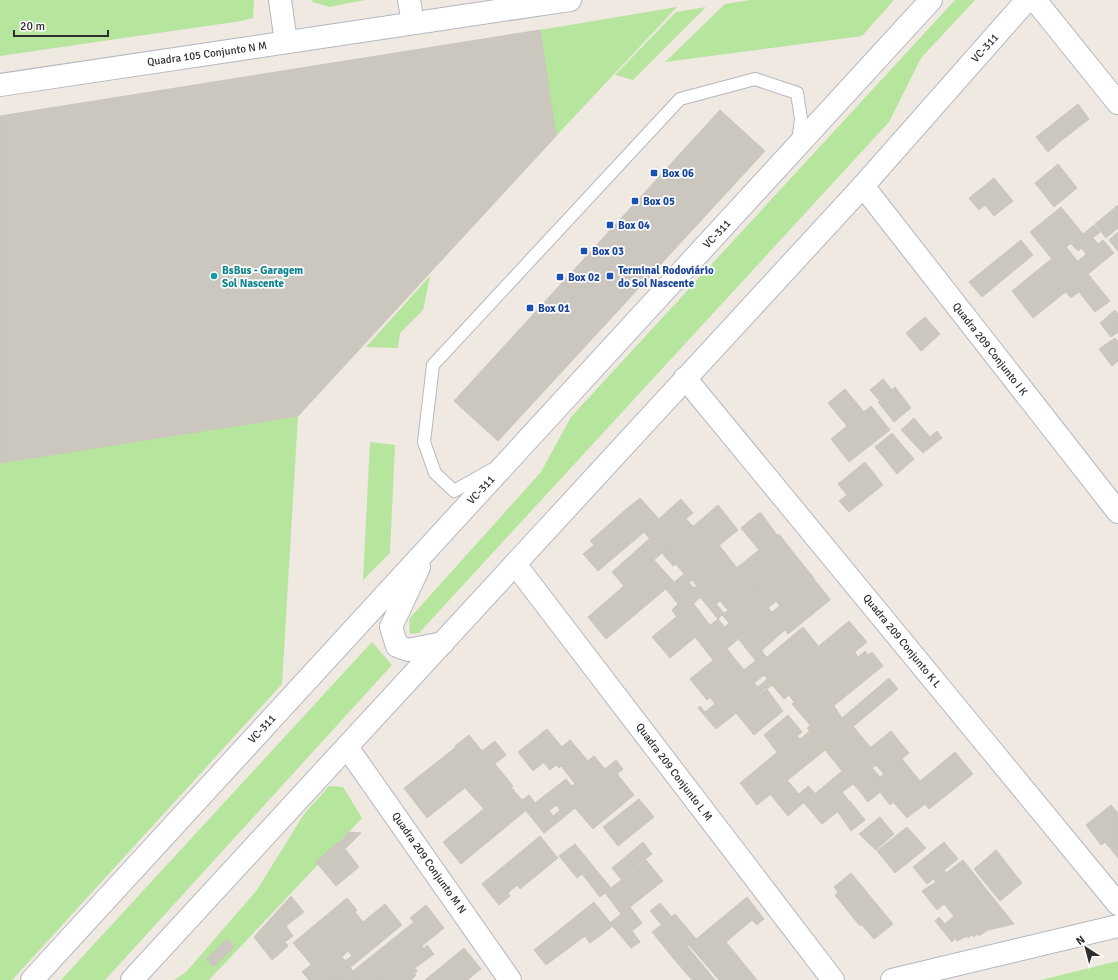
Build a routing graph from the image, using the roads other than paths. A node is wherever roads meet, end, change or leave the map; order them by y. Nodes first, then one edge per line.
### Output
1 (280, 0) edge
2 (409, 0) edge
3 (570, 0) edge
4 (1027, 0) edge
5 (1035, 0) edge
6 (928, 2) edge
7 (413, 23) junction
8 (286, 42) junction
9 (0, 85) edge
10 (1118, 103) edge
11 (797, 147) junction
12 (862, 186) junction
13 (685, 378) junction
14 (511, 458) junction
15 (1118, 512) edge
16 (428, 548) junction
17 (515, 564) junction
18 (443, 644) junction
19 (347, 747) junction
20 (1118, 904) edge
21 (1118, 926) edge
22 (32, 980) edge
23 (132, 980) edge
24 (510, 980) edge
25 (833, 980) edge
26 (892, 980) edge

1 - 8 street
2 - 7 street
3 - 7 street, Quadra 105 Conjunto N M
4 - 12 street, VC-311
5 - 10 street
6 - 11 street, VC-311
7 - 8 street, Quadra 105 Conjunto N M
8 - 9 street, Quadra 105 Conjunto N M
11 - 14 street, VC-311
11 - 14 lane
12 - 13 street, VC-311
12 - 15 street, Quadra 209 Conjunto I K
13 - 17 street, VC-311
13 - 20 street, Quadra 209 Conjunto K L
14 - 16 street, VC-311
16 - 18 street
16 - 22 street, VC-311
17 - 18 street, VC-311
17 - 25 street, Quadra 209 Conjunto L M
18 - 19 street, VC-311
19 - 23 street, VC-311
19 - 24 street, Quadra 209 Conjunto M N
21 - 26 street

